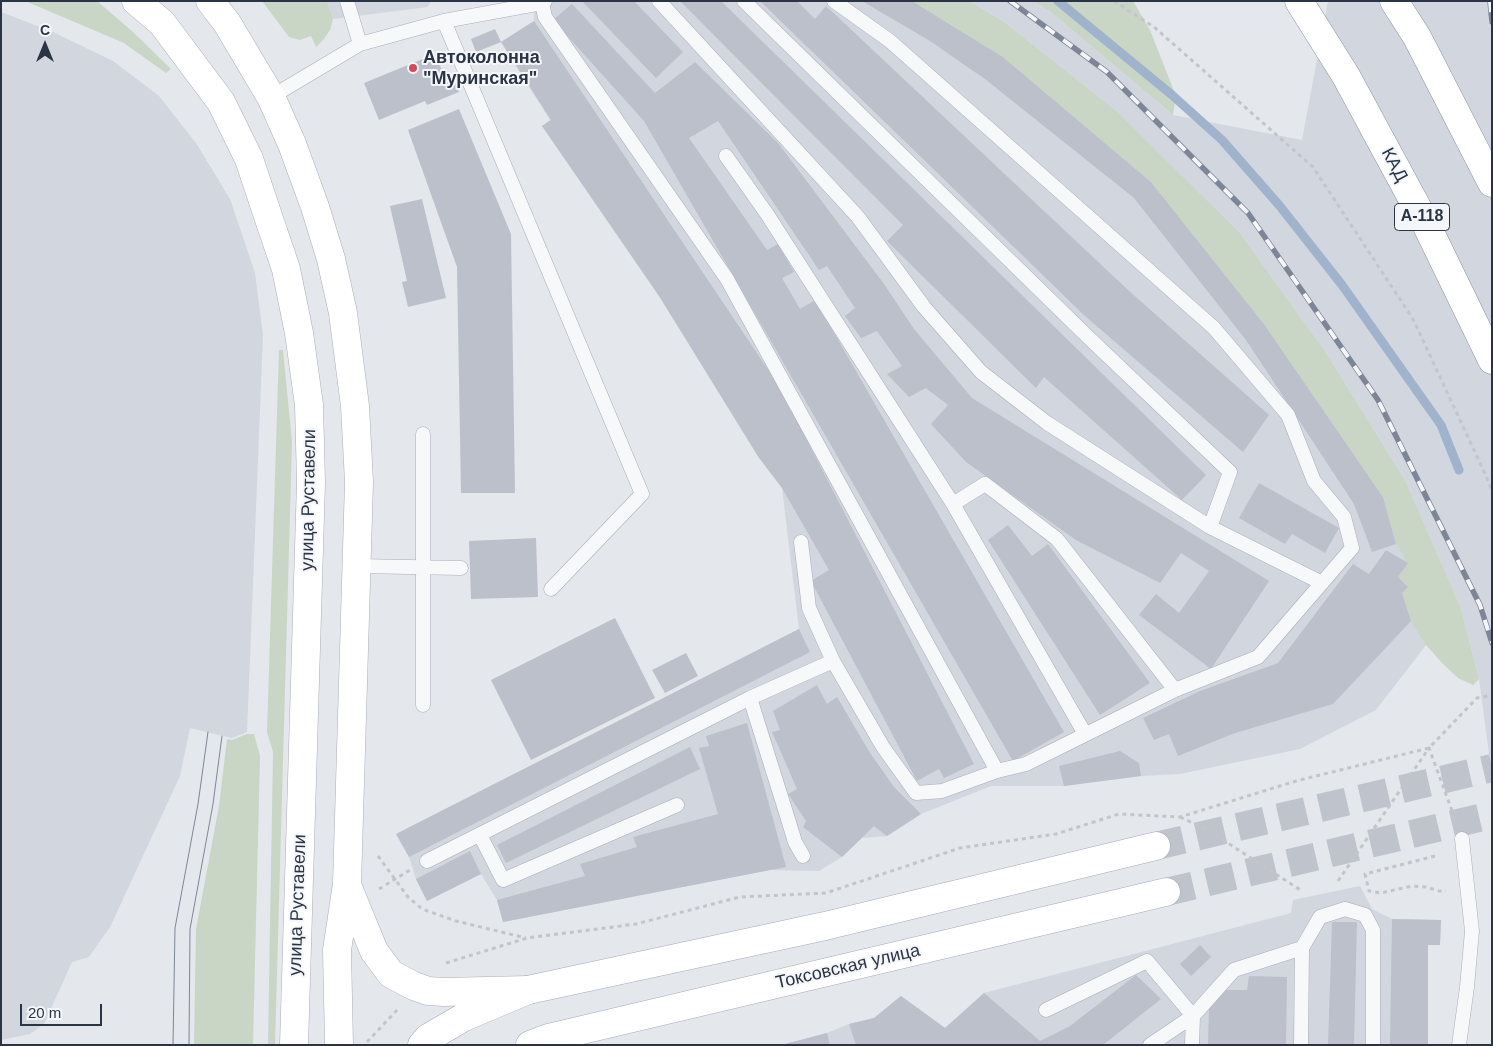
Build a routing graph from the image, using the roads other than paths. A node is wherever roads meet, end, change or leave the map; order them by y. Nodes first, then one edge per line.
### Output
1 (136, 1) edge
2 (210, 1) edge
3 (347, 1) edge
4 (659, 1) edge
5 (744, 1) edge
6 (834, 1) edge
7 (1300, 1) edge
8 (1394, 1) edge
9 (544, 2) edge
10 (444, 20) junction
11 (360, 44) junction
12 (271, 96) junction
13 (726, 156) dead end
14 (1492, 183) edge
15 (1492, 360) edge
16 (423, 434) dead end
17 (954, 504) junction
18 (1210, 527) junction
19 (801, 542) dead end
20 (356, 566) junction
21 (424, 568) junction
22 (461, 568) dead end
23 (1322, 583) junction
24 (552, 589) dead end
25 (833, 661) junction
26 (1175, 690) junction
27 (750, 698) junction
28 (423, 705) dead end
29 (1085, 734) junction
30 (998, 771) junction
31 (678, 805) dead end
32 (480, 835) junction
33 (1462, 839) road end
34 (1156, 846) tunnel mouth
35 (802, 856) dead end
36 (427, 861) dead end
37 (347, 884) junction
38 (1166, 892) tunnel mouth
39 (1302, 948) junction
40 (528, 990) junction
41 (1046, 1010) dead end
42 (1193, 1016) junction
43 (294, 1045) edge
44 (339, 1045) edge
45 (422, 1045) edge
46 (530, 1045) edge
47 (1150, 1045) edge
48 (1192, 1045) edge
49 (1301, 1045) edge
50 (1373, 1045) edge
51 (1459, 1045) edge

1 - 43 main road, улица Руставели
2 - 12 main road
3 - 11 lane
4 - 18 lane
5 - 18 lane
6 - 23 lane
7 - 15 main road, КАД / А-118
8 - 14 main road
9 - 10 lane
9 - 30 lane
10 - 11 lane
10 - 24 lane
11 - 12 lane
12 - 20 main road
13 - 17 lane
16 - 21 lane
17 - 26 lane
17 - 29 lane
18 - 23 lane
19 - 25 lane
20 - 21 lane
20 - 37 main road
21 - 22 lane
21 - 28 lane
23 - 26 lane
25 - 27 lane
25 - 30 lane
26 - 29 lane
27 - 32 lane
27 - 35 lane
29 - 30 lane
31 - 32 lane
32 - 36 lane
33 - 51 lane
34 - 40 main road
37 - 40 main road
37 - 44 main road
38 - 46 main road, Токсовская улица
39 - 42 lane
39 - 49 lane
39 - 50 lane
40 - 45 main road
41 - 42 lane
42 - 47 lane
42 - 48 lane

